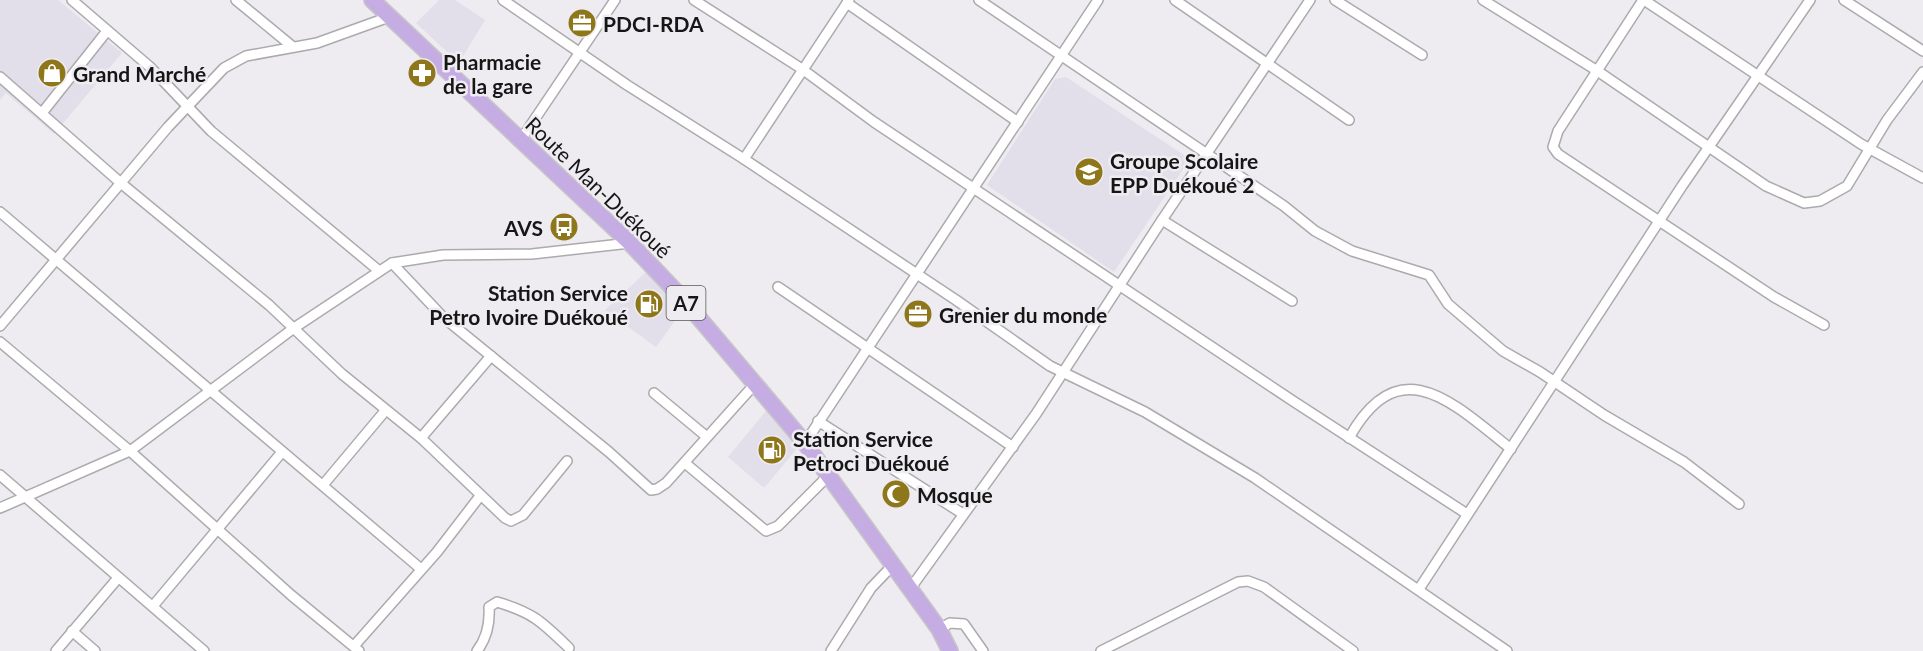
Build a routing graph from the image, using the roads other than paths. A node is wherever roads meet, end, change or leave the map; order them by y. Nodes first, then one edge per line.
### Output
1 (72, 0) edge
2 (236, 0) edge
3 (372, 0) edge
4 (503, 0) edge
5 (615, 0) edge
6 (694, 0) edge
7 (979, 0) edge
8 (1098, 0) edge
9 (1175, 0) edge
10 (1310, 0) edge
11 (1335, 0) edge
12 (1483, 0) edge
13 (1644, 0) edge
14 (1810, 0) edge
15 (1844, 0) edge
16 (848, 2) edge
17 (1190, 4) edge
18 (389, 17) junction
19 (107, 31) junction
20 (293, 47) junction
21 (1923, 51) edge
22 (581, 53) junction
23 (1422, 55) dead end
24 (1061, 56) junction
25 (1268, 64) junction
26 (802, 69) junction
27 (1596, 70) junction
28 (1923, 72) edge
29 (1760, 75) junction
30 (0, 78) edge
31 (189, 106) junction
32 (42, 113) junction
33 (1349, 120) dead end
34 (1018, 122) junction
35 (520, 141) junction
36 (1709, 149) junction
37 (1871, 149) junction
38 (1206, 154) junction
39 (744, 159) junction
40 (1923, 178) edge
41 (122, 184) junction
42 (975, 188) junction
43 (0, 212) edge
44 (1162, 220) junction
45 (1661, 222) junction
46 (630, 243) junction
47 (56, 259) junction
48 (392, 263) junction
49 (378, 270) junction
50 (918, 275) junction
51 (1120, 284) junction
52 (778, 287) dead end
53 (1292, 301) dead end
54 (1824, 325) dead end
55 (0, 326) edge
56 (294, 328) junction
57 (0, 342) edge
58 (869, 348) junction
59 (491, 356) junction
60 (1063, 374) junction
61 (1555, 381) junction
62 (754, 385) junction
63 (210, 390) junction
64 (654, 393) dead end
65 (385, 411) junction
66 (818, 421) junction
67 (707, 437) junction
68 (421, 438) junction
69 (1349, 438) junction
70 (805, 442) junction
71 (1013, 447) junction
72 (1511, 449) junction
73 (130, 451) junction
74 (282, 452) junction
75 (567, 461) dead end
76 (685, 463) junction
77 (0, 475) edge
78 (829, 475) junction
79 (323, 485) junction
80 (480, 496) junction
81 (27, 498) junction
82 (1739, 504) dead end
83 (0, 508) edge
84 (963, 514) junction
85 (1467, 514) junction
86 (218, 530) junction
87 (893, 565) junction
88 (421, 569) junction
89 (118, 578) junction
90 (910, 589) junction
91 (1419, 589) junction
92 (153, 606) junction
93 (939, 629) junction
94 (72, 632) junction
95 (569, 648) dead end
96 (356, 649) edge
97 (56, 651) edge
98 (95, 651) edge
99 (204, 651) edge
100 (477, 651) edge
101 (831, 651) edge
102 (950, 651) edge
103 (983, 651) edge
104 (1101, 651) edge
105 (1353, 651) edge
106 (1507, 651) edge

1 - 19 street
2 - 20 street
3 - 18 main road, Route Man-Duékoué / A7
4 - 22 street
5 - 22 street
6 - 26 street
7 - 24 street
8 - 24 street
9 - 17 street
10 - 25 street
11 - 23 street
12 - 27 street
13 - 27 street
13 - 29 street
14 - 29 street
15 - 21 street
16 - 26 street
16 - 34 street
17 - 25 street
18 - 20 street
18 - 35 main road, Route Man-Duékoué / A7
19 - 31 street
19 - 32 street
20 - 31 street
22 - 35 street
22 - 39 street
24 - 34 street
24 - 38 street
25 - 33 street
25 - 38 street
26 - 39 street
26 - 42 street
27 - 36 street
27 - 45 street
28 - 37 street
29 - 36 street
29 - 37 street
30 - 32 street
31 - 41 street
31 - 49 street
32 - 41 street
34 - 42 street
35 - 46 main road, Route Man-Duékoué / A7
36 - 37 street
36 - 45 street
37 - 40 street
38 - 44 street
38 - 61 street
39 - 50 street
41 - 47 street
41 - 56 street
42 - 50 street
42 - 51 street
43 - 47 street
44 - 51 street
44 - 53 street
45 - 54 street
45 - 61 street
46 - 48 street
46 - 62 main road, Route Man-Duékoué / A7
47 - 55 street
47 - 63 street
48 - 49 street
48 - 59 street
49 - 56 street
50 - 58 street
50 - 60 street
51 - 60 street
51 - 69 street
52 - 58 street
56 - 63 street
56 - 65 street
57 - 73 street
58 - 66 street
58 - 71 street
59 - 68 street
59 - 76 street
60 - 71 street
60 - 91 street
61 - 72 street
61 - 82 street
62 - 67 street
62 - 70 main road, Route Man-Duékoué / A7
63 - 73 street
63 - 74 street
64 - 67 street
65 - 68 street
65 - 79 street
66 - 70 street
66 - 84 street
67 - 76 street
68 - 80 street
69 - 72 street
69 - 85 street
70 - 78 main road, Route Man-Duékoué / A7
71 - 84 street
72 - 85 street
73 - 81 street
73 - 86 street
74 - 79 street
74 - 86 street
75 - 80 street
76 - 78 street
77 - 81 street
78 - 87 main road, Route Man-Duékoué / A7
79 - 88 street
80 - 88 street
81 - 83 street
81 - 89 street
84 - 90 street
85 - 91 street
86 - 92 street
86 - 96 street
87 - 90 main road, Route Man-Duékoué / A7
87 - 101 street
88 - 96 street
89 - 92 street
89 - 94 street
90 - 93 main road, Route Man-Duékoué / A7
91 - 106 street
92 - 99 street
93 - 102 main road, Route Man-Duékoué / A7
93 - 103 street
94 - 97 street
94 - 98 street
95 - 100 street
104 - 105 street

